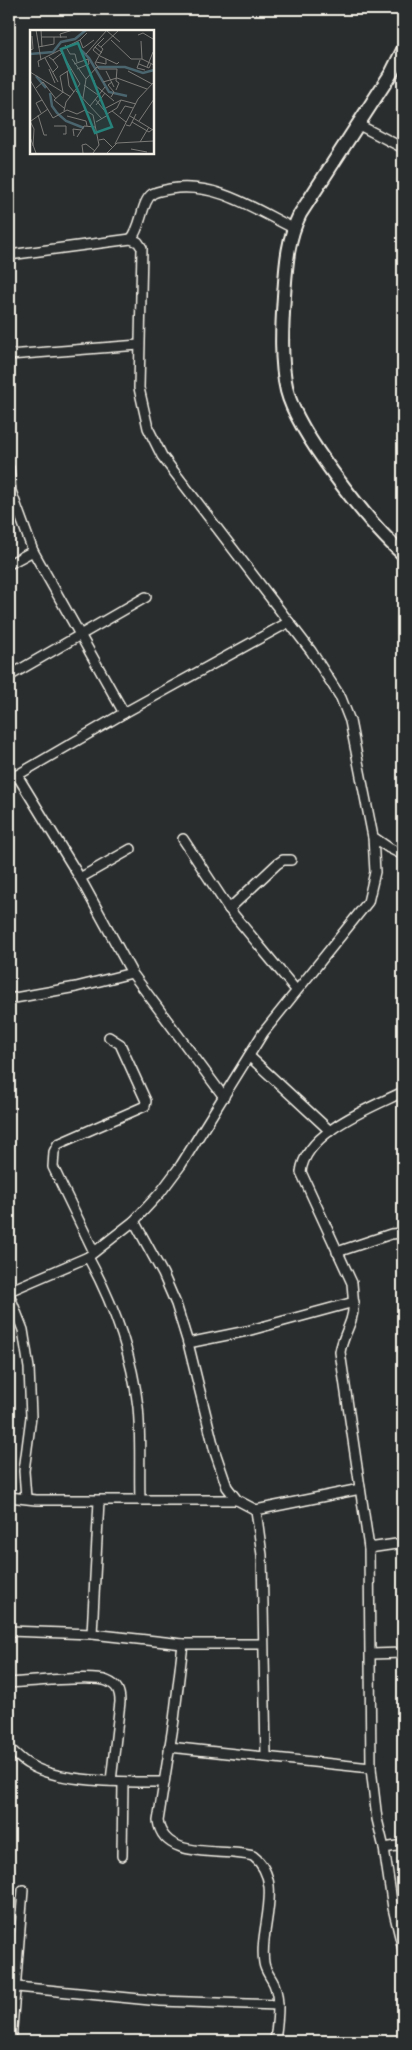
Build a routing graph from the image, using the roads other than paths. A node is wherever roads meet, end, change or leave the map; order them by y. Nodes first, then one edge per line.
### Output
1 (403, 50) edge
2 (359, 125) junction
3 (403, 148) edge
4 (293, 228) junction
5 (131, 239) junction
6 (9, 255) edge
7 (139, 345) junction
8 (9, 355) edge
9 (9, 468) edge
10 (10, 491) edge
11 (33, 551) junction
12 (403, 554) edge
13 (9, 564) edge
14 (146, 597) dead end
15 (289, 622) junction
16 (82, 635) junction
17 (9, 676) edge
18 (124, 713) junction
19 (17, 775) junction
20 (9, 780) edge
21 (374, 837) junction
22 (183, 839) dead end
23 (130, 849) dead end
24 (403, 855) edge
25 (291, 860) dead end
26 (80, 878) junction
27 (229, 909) junction
28 (132, 973) junction
29 (296, 990) junction
30 (9, 999) edge
31 (109, 1037) dead end
32 (249, 1056) junction
33 (403, 1092) edge
34 (224, 1097) junction
35 (330, 1131) junction
36 (134, 1221) junction
37 (403, 1233) edge
38 (337, 1252) junction
39 (91, 1255) junction
40 (9, 1292) edge
41 (354, 1302) junction
42 (188, 1343) junction
43 (360, 1489) junction
44 (9, 1497) edge
45 (26, 1498) junction
46 (99, 1500) junction
47 (140, 1500) junction
48 (237, 1500) junction
49 (256, 1510) junction
50 (403, 1544) edge
51 (369, 1548) junction
52 (9, 1631) edge
53 (92, 1634) junction
54 (183, 1644) junction
55 (263, 1644) junction
56 (403, 1653) edge
57 (371, 1654) junction
58 (9, 1683) edge
59 (169, 1747) junction
60 (9, 1748) edge
61 (266, 1755) junction
62 (371, 1768) junction
63 (111, 1781) junction
64 (123, 1782) junction
65 (164, 1782) junction
66 (403, 1845) edge
67 (384, 1848) junction
68 (122, 1856) dead end
69 (23, 1890) dead end
70 (403, 1949) edge
71 (17, 1987) junction
72 (278, 2005) junction
73 (11, 2041) edge
74 (276, 2041) edge

1 - 2 main road
2 - 3 street
2 - 4 main road
4 - 5 street
4 - 12 main road
5 - 6 street
5 - 7 street
7 - 8 street
7 - 15 street
9 - 10 street
10 - 11 street
11 - 13 street
11 - 16 street
14 - 16 street
15 - 18 street
15 - 21 street
16 - 17 street
16 - 18 street
18 - 19 street
19 - 20 street
19 - 26 street
21 - 24 street
21 - 29 street
22 - 27 street
23 - 26 street
25 - 27 street
26 - 28 street
27 - 29 street
28 - 30 street
28 - 34 street
29 - 32 street
31 - 39 street
32 - 34 street
32 - 35 street
33 - 35 street
34 - 36 street
35 - 38 street
36 - 39 street
36 - 42 street
37 - 38 street
38 - 41 street
39 - 40 street
39 - 47 street
40 - 45 street
41 - 42 street
41 - 43 street
42 - 48 street
43 - 49 street
43 - 51 street
44 - 45 street
45 - 46 street
46 - 47 street
46 - 53 street
47 - 48 street
48 - 49 street
49 - 55 street
50 - 51 street
51 - 57 street
52 - 53 street
53 - 54 street
54 - 55 street
54 - 59 street
55 - 61 street
56 - 57 street
57 - 62 street
58 - 63 street
59 - 61 street
59 - 65 street
60 - 63 street
61 - 62 street
62 - 67 street
63 - 64 street
64 - 65 street
64 - 68 street
65 - 72 street
66 - 67 street
67 - 70 street
69 - 71 street
71 - 72 street
71 - 73 street
72 - 74 street

